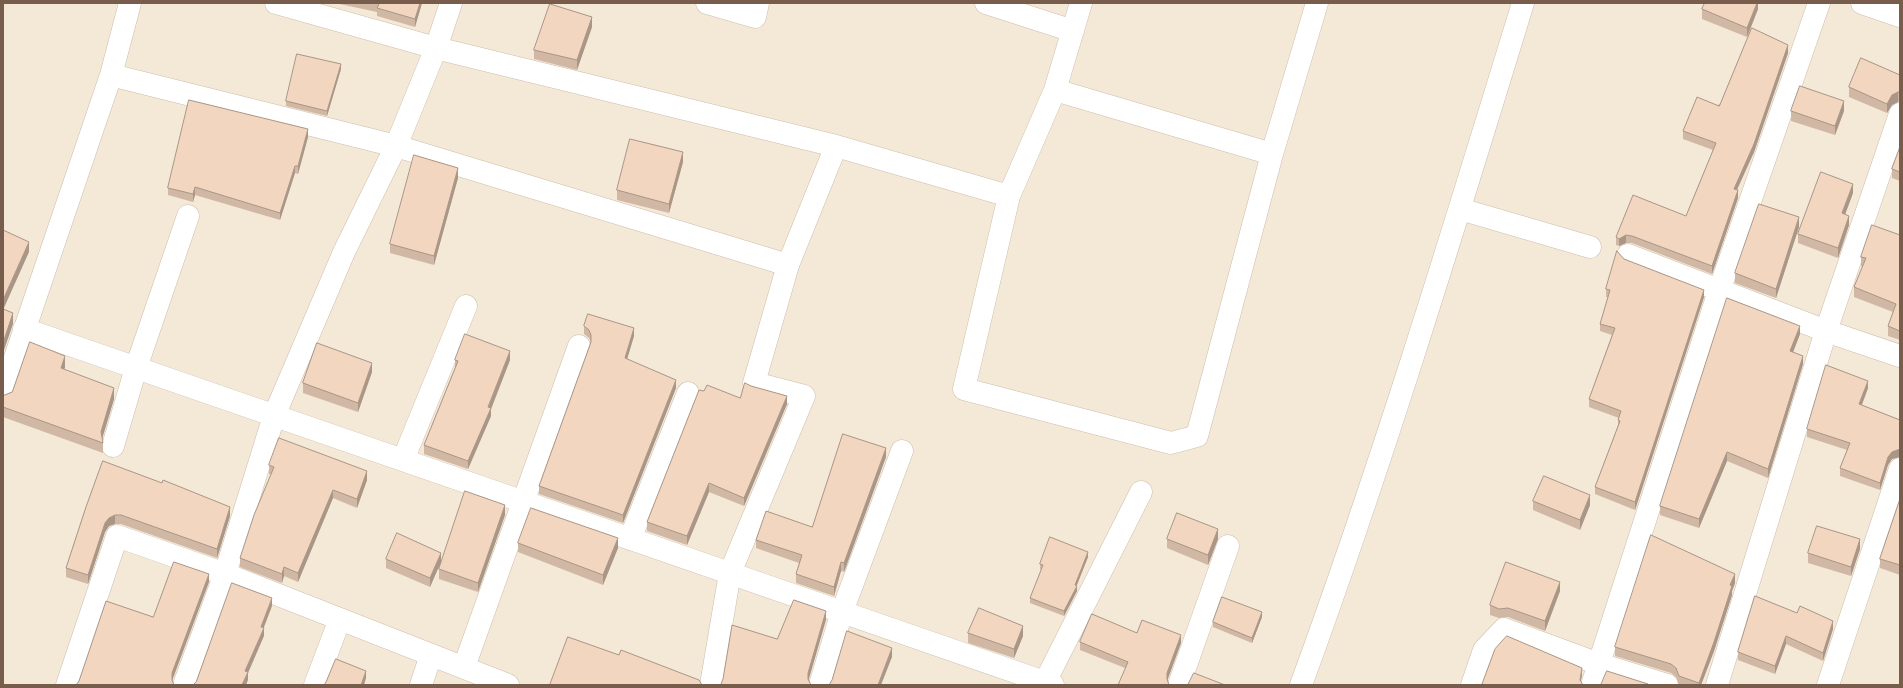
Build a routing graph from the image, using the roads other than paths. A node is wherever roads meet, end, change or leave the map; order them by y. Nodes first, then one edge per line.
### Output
1 (130, 3) edge
2 (276, 3) edge
3 (451, 3) edge
4 (707, 3) edge
5 (758, 3) edge
6 (986, 3) edge
7 (1081, 3) edge
8 (1317, 3) edge
9 (1523, 3) edge
10 (1819, 3) edge
11 (1862, 3) edge
12 (1900, 16) edge
13 (1073, 31) junction
14 (436, 48) junction
15 (111, 75) junction
16 (1055, 90) junction
17 (1900, 114) edge
18 (396, 146) junction
19 (836, 146) junction
20 (1272, 154) junction
21 (1009, 196) junction
22 (1460, 209) junction
23 (188, 216) dead end
24 (1590, 247) dead end
25 (1628, 255) dead end
26 (788, 265) junction
27 (1719, 291) junction
28 (466, 306) dead end
29 (24, 329) junction
30 (1826, 332) junction
31 (579, 346) dead end
32 (1900, 356) edge
33 (136, 368) junction
34 (3, 392) edge
35 (688, 393) dead end
36 (274, 416) junction
37 (112, 446) dead end
38 (902, 452) dead end
39 (403, 460) junction
40 (1900, 469) edge
41 (1141, 492) dead end
42 (524, 502) junction
43 (630, 539) junction
44 (1228, 546) dead end
45 (730, 573) junction
46 (225, 574) junction
47 (842, 612) junction
48 (340, 619) junction
49 (431, 655) junction
50 (1599, 664) junction
51 (464, 667) junction
52 (1049, 684) edge
53 (67, 685) edge
54 (184, 685) edge
55 (315, 685) edge
56 (421, 685) edge
57 (508, 685) edge
58 (711, 685) edge
59 (820, 685) edge
60 (1178, 685) edge
61 (1300, 685) edge
62 (1472, 685) edge
63 (1592, 685) edge
64 (1667, 685) edge
65 (1717, 685) edge
66 (1828, 685) edge

1 - 15 street
2 - 14 street
3 - 14 street
4 - 5 street
6 - 13 street
7 - 13 street
8 - 20 street
9 - 22 street
10 - 27 street
11 - 12 street
13 - 16 street
14 - 18 street
14 - 19 street
15 - 18 street
15 - 29 street
16 - 20 street
16 - 21 street
17 - 30 street
18 - 26 street
18 - 36 street
19 - 21 street
19 - 26 street
20 - 21 street
22 - 24 street
22 - 61 street
23 - 33 street
25 - 27 street
26 - 45 street
27 - 30 street
27 - 50 street
28 - 39 street
29 - 33 street
29 - 34 street
30 - 32 street
30 - 65 street
31 - 42 street
33 - 36 street
33 - 37 street
35 - 43 street
36 - 39 street
36 - 46 street
38 - 47 street
39 - 42 street
40 - 66 street
41 - 52 street
42 - 43 street
42 - 51 street
43 - 45 street
44 - 60 street
45 - 47 street
45 - 58 street
46 - 48 street
46 - 53 street
46 - 54 street
47 - 52 street
47 - 59 street
48 - 49 street
48 - 55 street
49 - 51 street
49 - 56 street
50 - 62 street
50 - 63 street
50 - 64 street
51 - 57 street

